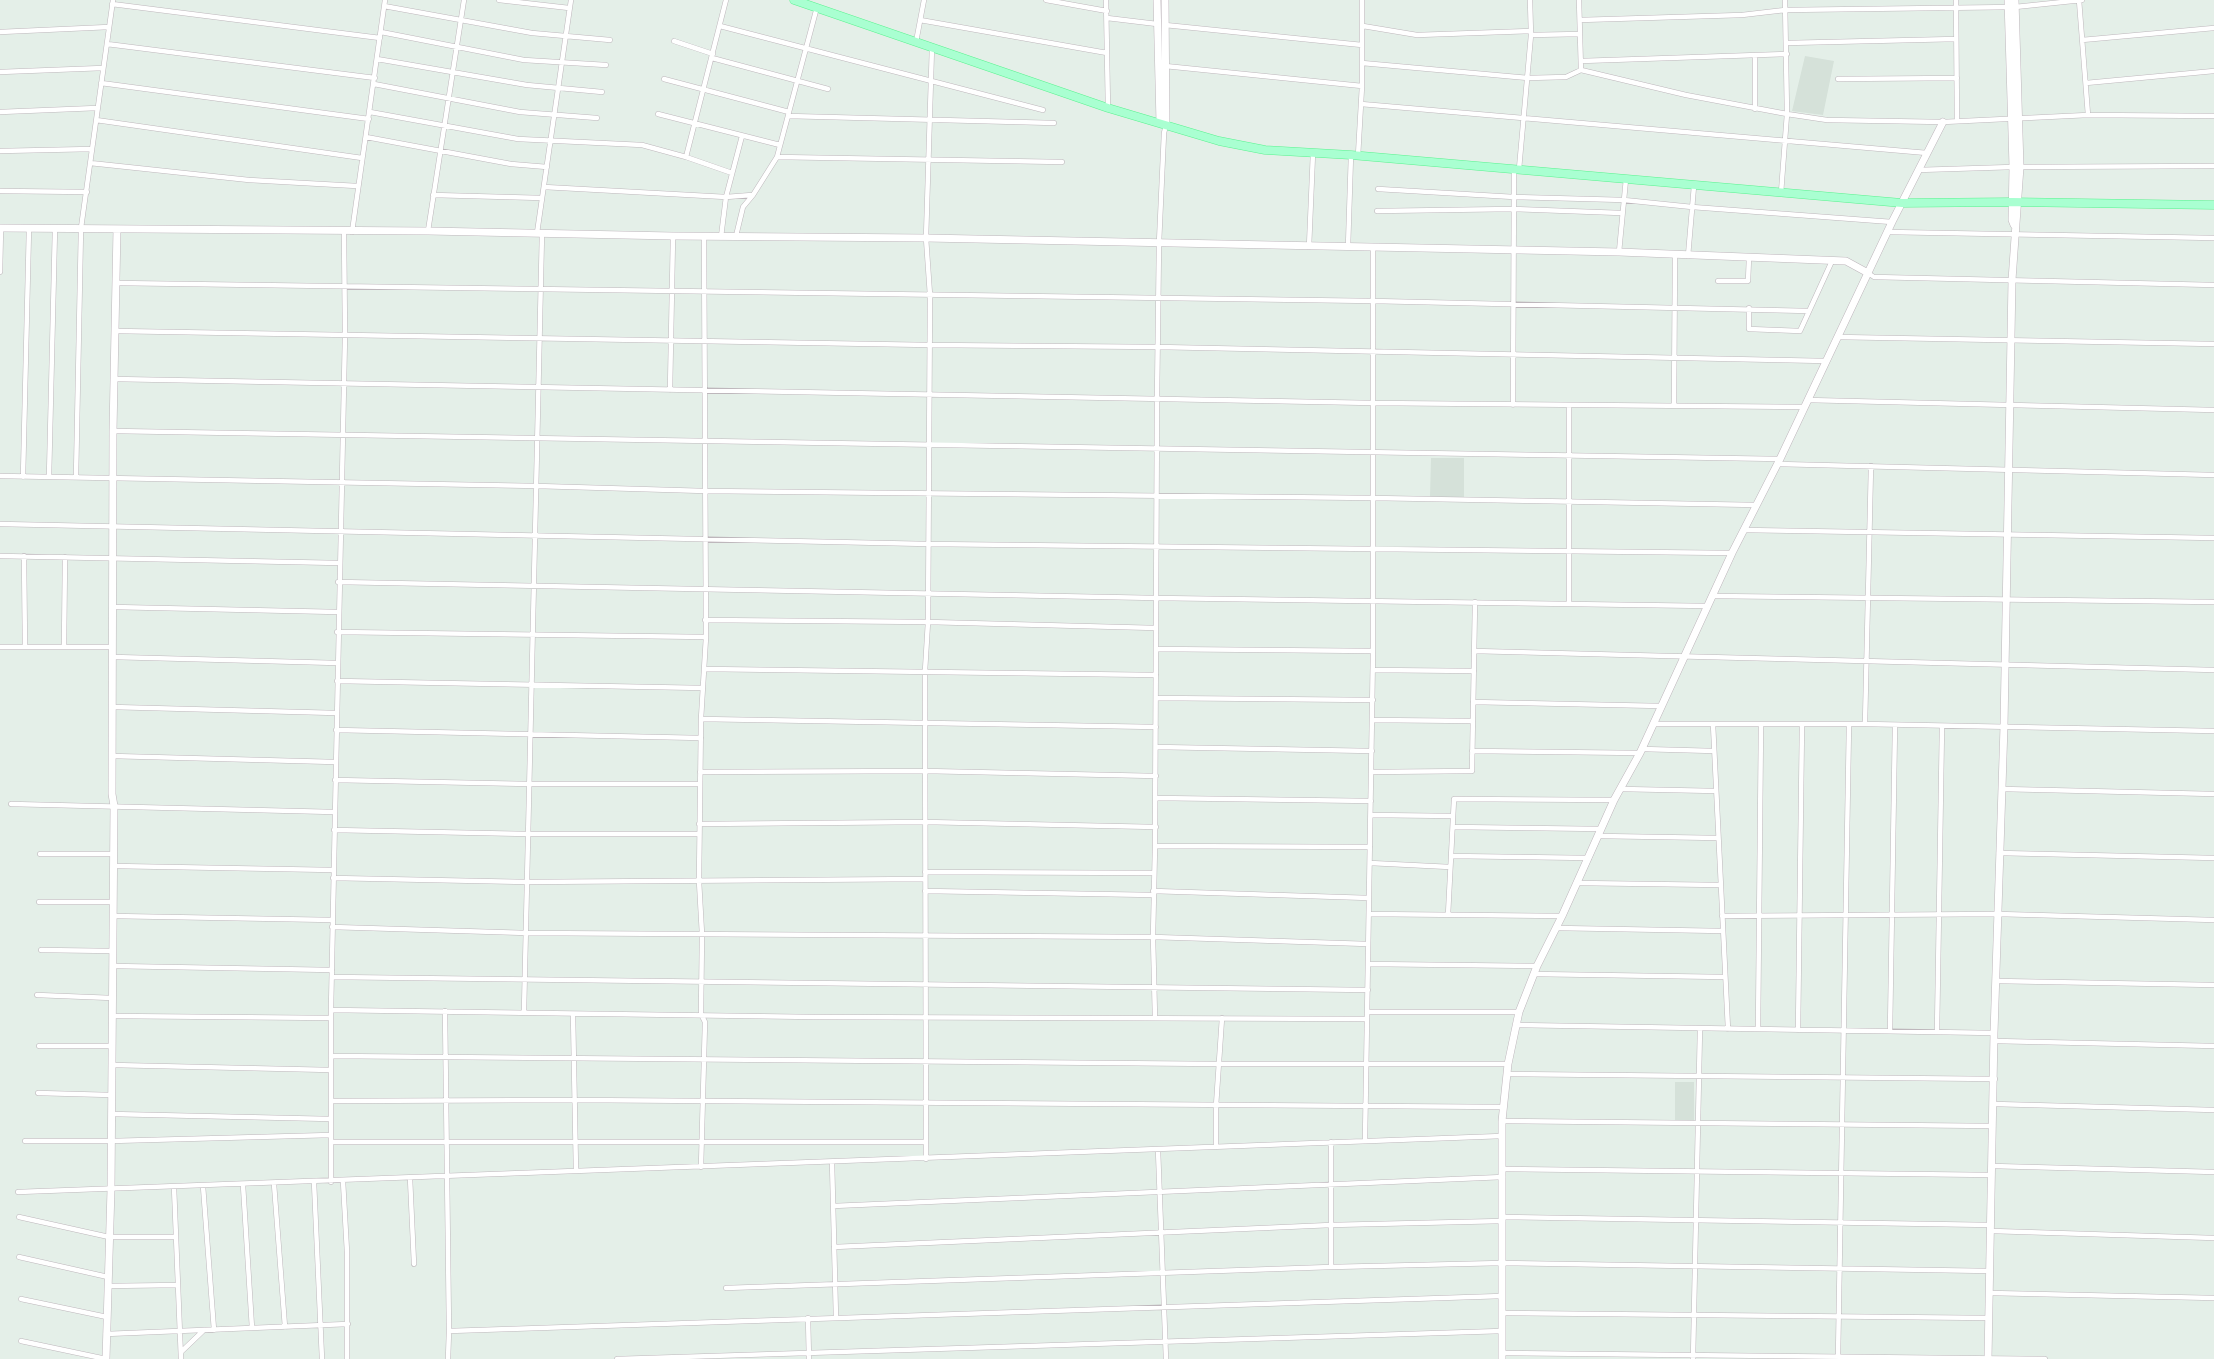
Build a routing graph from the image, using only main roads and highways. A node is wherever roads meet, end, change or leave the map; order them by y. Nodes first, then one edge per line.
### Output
1 (794, 0) edge
2 (2214, 205) edge

1 - 2 main road

